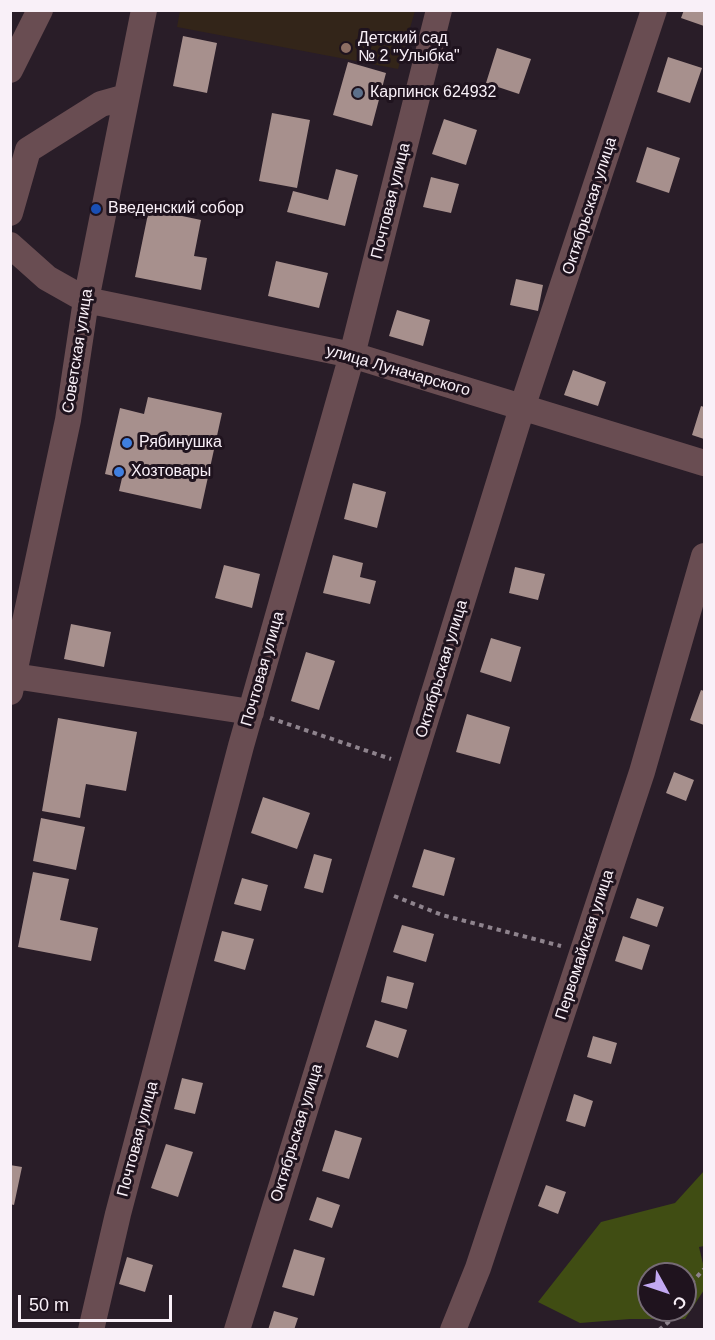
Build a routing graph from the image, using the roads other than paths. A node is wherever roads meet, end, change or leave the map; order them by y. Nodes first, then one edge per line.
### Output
1 (40, 10) edge
2 (144, 10) edge
3 (440, 10) edge
4 (654, 10) edge
5 (10, 70) edge
6 (126, 97) junction
7 (10, 213) edge
8 (10, 245) edge
9 (86, 300) junction
10 (352, 356) junction
11 (522, 408) junction
12 (705, 463) edge
13 (705, 556) edge
14 (12, 684) edge
15 (251, 712) junction
16 (91, 1329) edge
17 (237, 1329) edge
18 (453, 1329) edge

1 - 5 street
2 - 6 street, Советская улица
3 - 10 street, Почтовая улица
4 - 11 street, Октябрьская улица
6 - 7 street
6 - 9 street, Советская улица
8 - 9 street, улица Луначарского
9 - 10 street, улица Луначарского
9 - 14 street, Советская улица
10 - 11 street, улица Луначарского
10 - 15 street, Почтовая улица
11 - 12 street, улица Луначарского
11 - 17 street, Октябрьская улица
13 - 18 street, Первомайская улица
14 - 15 street
15 - 16 street, Почтовая улица

